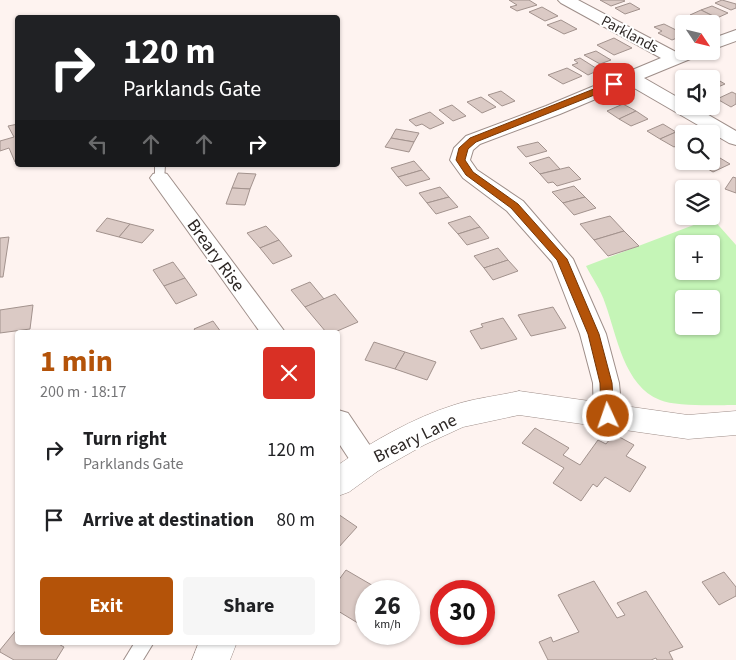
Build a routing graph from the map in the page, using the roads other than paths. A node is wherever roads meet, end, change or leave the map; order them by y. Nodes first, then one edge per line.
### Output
1 (566, 0) edge
2 (736, 35) edge
3 (720, 41) edge
4 (675, 50) edge
5 (675, 59) edge
6 (629, 77) junction
7 (736, 139) edge
8 (160, 171) edge
9 (272, 330) edge
10 (608, 416) junction
11 (736, 423) edge
12 (340, 424) edge
13 (367, 462) junction
14 (340, 481) edge
15 (144, 645) edge
16 (218, 645) edge
17 (133, 660) edge
18 (210, 660) edge

1 - 4 street, Parklands
2 - 3 street
5 - 6 street
6 - 7 street
6 - 10 street
8 - 9 street, Breary Rise
10 - 11 street, Breary Lane
10 - 13 street, Breary Lane
12 - 13 street
13 - 14 street, Breary Lane
15 - 17 lane
16 - 18 street

